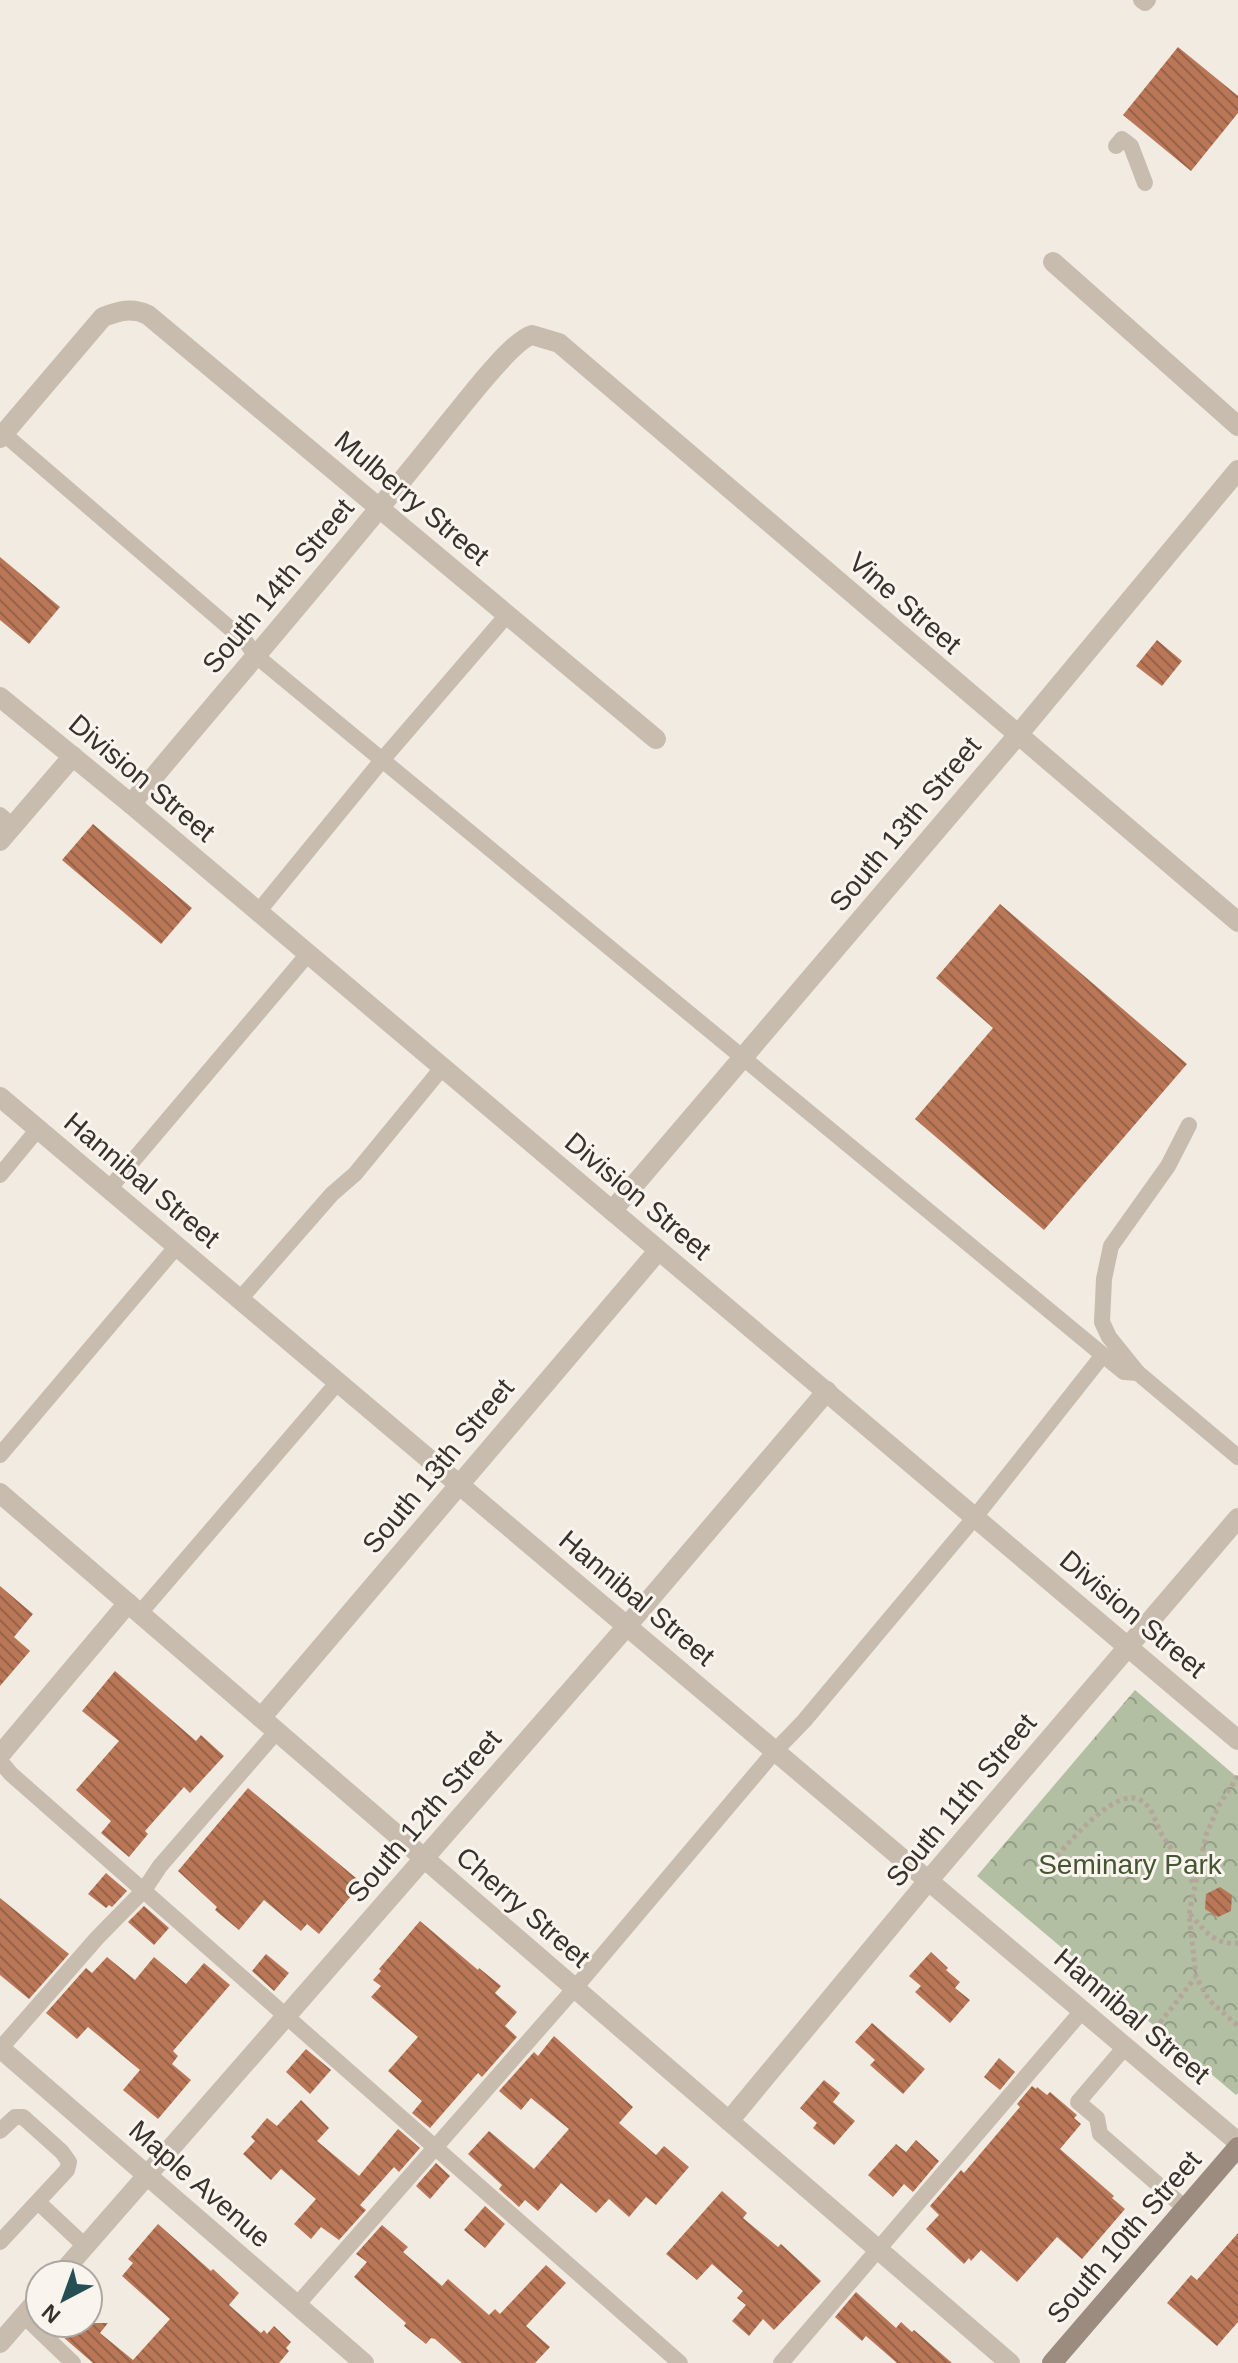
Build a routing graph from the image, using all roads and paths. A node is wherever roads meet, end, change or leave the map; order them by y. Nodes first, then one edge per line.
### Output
1 (1141, 0) edge
2 (1148, 0) edge
3 (1116, 146) dead end
4 (1145, 183) dead end
5 (1053, 262) dead end
6 (532, 335) joint
7 (1238, 426) edge
8 (2, 436) edge
9 (1238, 470) edge
10 (381, 507) junction
11 (507, 615) junction
12 (255, 655) junction
13 (0, 697) edge
14 (1017, 736) junction
15 (656, 739) dead end
16 (73, 756) junction
17 (383, 759) junction
18 (131, 804) junction
19 (4, 828) edge
20 (258, 912) junction
21 (1238, 922) edge
22 (308, 954) junction
23 (742, 1058) junction
24 (442, 1068) junction
25 (0, 1097) edge
26 (1189, 1125) dead end
27 (38, 1129) junction
28 (0, 1175) edge
29 (109, 1189) junction
30 (612, 1211) junction
31 (177, 1246) junction
32 (658, 1251) junction
33 (240, 1299) junction
34 (1103, 1355) junction
35 (1138, 1373) junction
36 (338, 1382) junction
37 (827, 1391) junction
38 (0, 1455) edge
39 (1238, 1457) edge
40 (458, 1484) junction
41 (0, 1493) edge
42 (975, 1517) junction
43 (1238, 1518) edge
44 (134, 1608) junction
45 (627, 1626) junction
46 (1127, 1646) junction
47 (261, 1718) junction
48 (277, 1731) junction
49 (1238, 1740) edge
50 (775, 1751) junction
51 (0, 1755) edge
52 (0, 1761) edge
53 (1238, 1776) edge
54 (424, 1858) junction
55 (1047, 1868) dead end
56 (928, 1881) junction
57 (1194, 1887) junction
58 (144, 1890) junction
59 (1189, 1914) junction
60 (1238, 1943) edge
61 (1196, 1977) junction
62 (575, 1988) junction
63 (1082, 2011) junction
64 (286, 2017) junction
65 (1238, 2026) edge
66 (1155, 2029) dead end
67 (1125, 2047) junction
68 (0, 2048) edge
69 (729, 2121) junction
70 (0, 2131) edge
71 (1238, 2144) edge
72 (435, 2146) junction
73 (147, 2175) junction
74 (38, 2202) junction
75 (1185, 2208) junction
76 (0, 2242) edge
77 (85, 2246) junction
78 (878, 2249) junction
79 (74, 2259) edge
80 (297, 2305) junction
81 (24, 2316) edge
82 (48, 2339) edge
83 (0, 2343) edge
84 (73, 2363) edge
85 (364, 2363) edge
86 (680, 2363) edge
87 (781, 2363) edge
88 (1010, 2363) edge
89 (1052, 2363) edge

1 - 2 lane
3 - 4 lane
5 - 7 street
6 - 10 street, South 14th Street
6 - 14 street, Vine Street
8 - 10 street, Mulberry Street
8 - 12 lane
9 - 14 street, South 13th Street
10 - 11 street, Mulberry Street
10 - 12 street, South 14th Street
11 - 15 street, Mulberry Street
11 - 17 lane
12 - 17 lane
12 - 18 street, South 14th Street
13 - 16 street, Division Street
14 - 21 street, Vine Street
14 - 23 street, South 13th Street
16 - 18 street, Division Street
16 - 19 street
17 - 20 lane
17 - 23 lane
18 - 20 street, Division Street
20 - 22 street, Division Street
22 - 24 street, Division Street
22 - 29 lane
23 - 30 street, South 13th Street
23 - 34 lane
24 - 30 street, Division Street
24 - 33 lane
25 - 27 street, Hannibal Street
26 - 35 lane
27 - 28 lane
27 - 29 street, Hannibal Street
29 - 31 street, Hannibal Street
30 - 32 street, Division Street
31 - 33 street, Hannibal Street
31 - 38 lane
32 - 37 street, Division Street
32 - 40 street, South 13th Street
33 - 36 street, Hannibal Street
34 - 35 lane
34 - 42 lane
35 - 39 lane
36 - 40 street, Hannibal Street
36 - 44 lane
37 - 42 street, Division Street
37 - 45 street, South 12th Street
40 - 45 street, Hannibal Street
40 - 47 street, South 13th Street
41 - 44 street, Cherry Street
42 - 46 street, Division Street
42 - 50 lane
43 - 46 street, South 11th Street
44 - 47 street, Cherry Street
44 - 51 street
45 - 50 street, Hannibal Street
45 - 54 street, South 12th Street
46 - 49 street, Division Street
46 - 56 street, South 11th Street
47 - 48 street, Cherry Street
48 - 54 street, Cherry Street
48 - 58 lane
50 - 56 street, Hannibal Street
50 - 62 lane
52 - 58 lane
53 - 57 path
54 - 62 street, Cherry Street
54 - 64 street, South 12th Street
55 - 57 path
56 - 63 street, Hannibal Street
56 - 69 street, South 11th Street
57 - 59 path
58 - 64 lane
58 - 68 lane
59 - 60 path
59 - 61 path
61 - 65 path
61 - 66 path
62 - 69 street, Cherry Street
62 - 72 lane
63 - 67 street, Hannibal Street
63 - 78 lane
64 - 72 lane
64 - 73 street, South 12th Street
67 - 71 street, Hannibal Street
67 - 75 lane
68 - 73 street, Maple Avenue
69 - 78 street, Cherry Street
70 - 74 lane
71 - 75 main road, South 10th Street
72 - 80 lane
72 - 86 lane
73 - 77 street, South 12th Street
73 - 80 street, Maple Avenue
74 - 76 lane
74 - 77 lane
75 - 89 main road, South 10th Street
77 - 79 street, South 12th Street
78 - 87 lane
78 - 88 street, Cherry Street
80 - 85 street, Maple Avenue
81 - 83 street
82 - 84 lane

